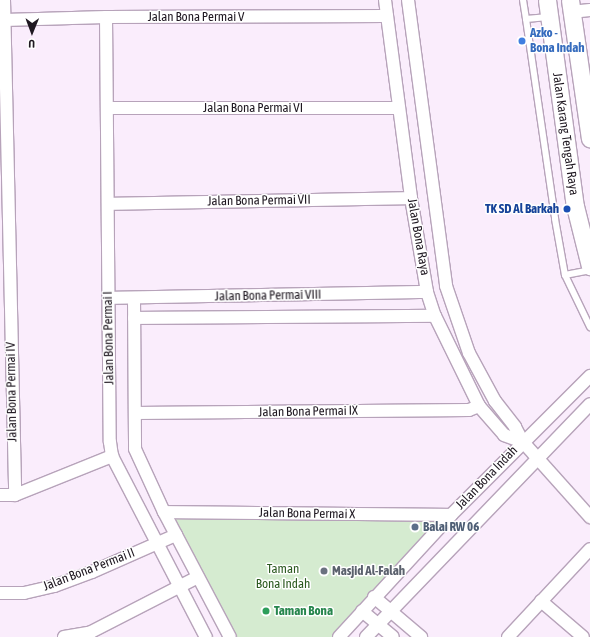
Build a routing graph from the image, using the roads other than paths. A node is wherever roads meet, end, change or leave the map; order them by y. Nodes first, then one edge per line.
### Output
1 (4, 0) edge
2 (385, 0) edge
3 (408, 0) edge
4 (523, 0) edge
5 (571, 3) edge
6 (548, 8) edge
7 (590, 10) edge
8 (387, 16) junction
9 (106, 17) junction
10 (526, 19) junction
11 (4, 20) junction
12 (107, 108) junction
13 (399, 108) junction
14 (590, 139) edge
15 (411, 198) junction
16 (108, 204) junction
17 (590, 266) edge
18 (590, 270) edge
19 (565, 275) junction
20 (427, 292) junction
21 (109, 298) junction
22 (134, 299) junction
23 (435, 316) junction
24 (134, 318) junction
25 (590, 327) edge
26 (590, 376) edge
27 (590, 404) edge
28 (480, 406) junction
29 (135, 413) junction
30 (522, 442) junction
31 (112, 456) junction
32 (537, 458) junction
33 (0, 495) edge
34 (15, 495) junction
35 (164, 512) junction
36 (451, 515) junction
37 (590, 517) edge
38 (176, 535) junction
39 (158, 543) junction
40 (590, 549) edge
41 (198, 577) junction
42 (179, 586) junction
43 (0, 593) edge
44 (374, 597) junction
45 (541, 601) junction
46 (390, 610) junction
47 (362, 611) junction
48 (377, 624) junction
49 (92, 635) edge
50 (64, 637) edge
51 (206, 637) edge
52 (230, 637) edge
53 (339, 637) edge
54 (366, 637) edge
55 (393, 637) edge
56 (421, 637) edge
57 (508, 637) edge
58 (583, 637) edge

1 - 11 street, Jalan Bona Permai IV
2 - 8 street, Jalan Bona Raya
3 - 30 street, Jalan Bona Raya
4 - 10 lane
5 - 7 street
5 - 14 main road, Jalan Karang Tengah Raya
6 - 10 lane
6 - 17 main road, Jalan Karang Tengah Raya
8 - 9 street, Jalan Bona Permai V
8 - 13 street, Jalan Bona Raya
9 - 11 street, Jalan Bona Permai V
9 - 12 street, Jalan Bona Permai I
10 - 19 lane
11 - 34 street, Jalan Bona Permai IV
12 - 13 street, Jalan Bona Permai VI
12 - 16 street, Jalan Bona Permai I
13 - 15 street, Jalan Bona Raya
15 - 16 street, Jalan Bona Permai VII
15 - 20 street, Jalan Bona Raya
16 - 21 street, Jalan Bona Permai I
18 - 19 lane
19 - 25 lane
20 - 22 street, Jalan Bona Permai VIII
20 - 23 street, Jalan Bona Raya
21 - 22 street, Jalan Bona Permai VIII
21 - 31 street, Jalan Bona Permai I
22 - 24 street, Jalan Bona Permai I
23 - 24 street, Jalan Bona Permai VIII
23 - 28 street, Jalan Bona Raya
24 - 29 street, Jalan Bona Permai I
26 - 30 street, Jalan Bona Indah
27 - 32 street, Jalan Bona Indah
28 - 29 street, Jalan Bona Permai IX
28 - 30 street, Jalan Bona Raya
29 - 35 street, Jalan Bona Permai I
30 - 32 street, Jalan Bona Raya
30 - 36 street, Jalan Bona Indah
31 - 34 street
31 - 39 street, Jalan Bona Permai I
32 - 37 street, Jalan Bona Raya
32 - 46 street, Jalan Bona Indah
33 - 34 street
35 - 36 street, Jalan Bona Permai X
35 - 38 street, Jalan Bona Permai I
36 - 44 street, Jalan Bona Indah
38 - 39 street, Jalan Bona Permai II
38 - 41 street, Jalan Bona Permai I
39 - 42 street, Jalan Bona Permai I
39 - 43 street, Jalan Bona Permai II
40 - 45 street
41 - 42 street
41 - 52 street, Jalan Bona Permai I
42 - 49 street
42 - 51 street, Jalan Bona Permai I
44 - 46 street
44 - 47 street, Jalan Bona Indah
45 - 57 street
45 - 58 street
46 - 48 street, Jalan Bona Indah
46 - 56 street
47 - 48 street
47 - 53 street, Jalan Bona Indah
48 - 54 street, Jalan Bona Indah
48 - 55 street
49 - 50 street

